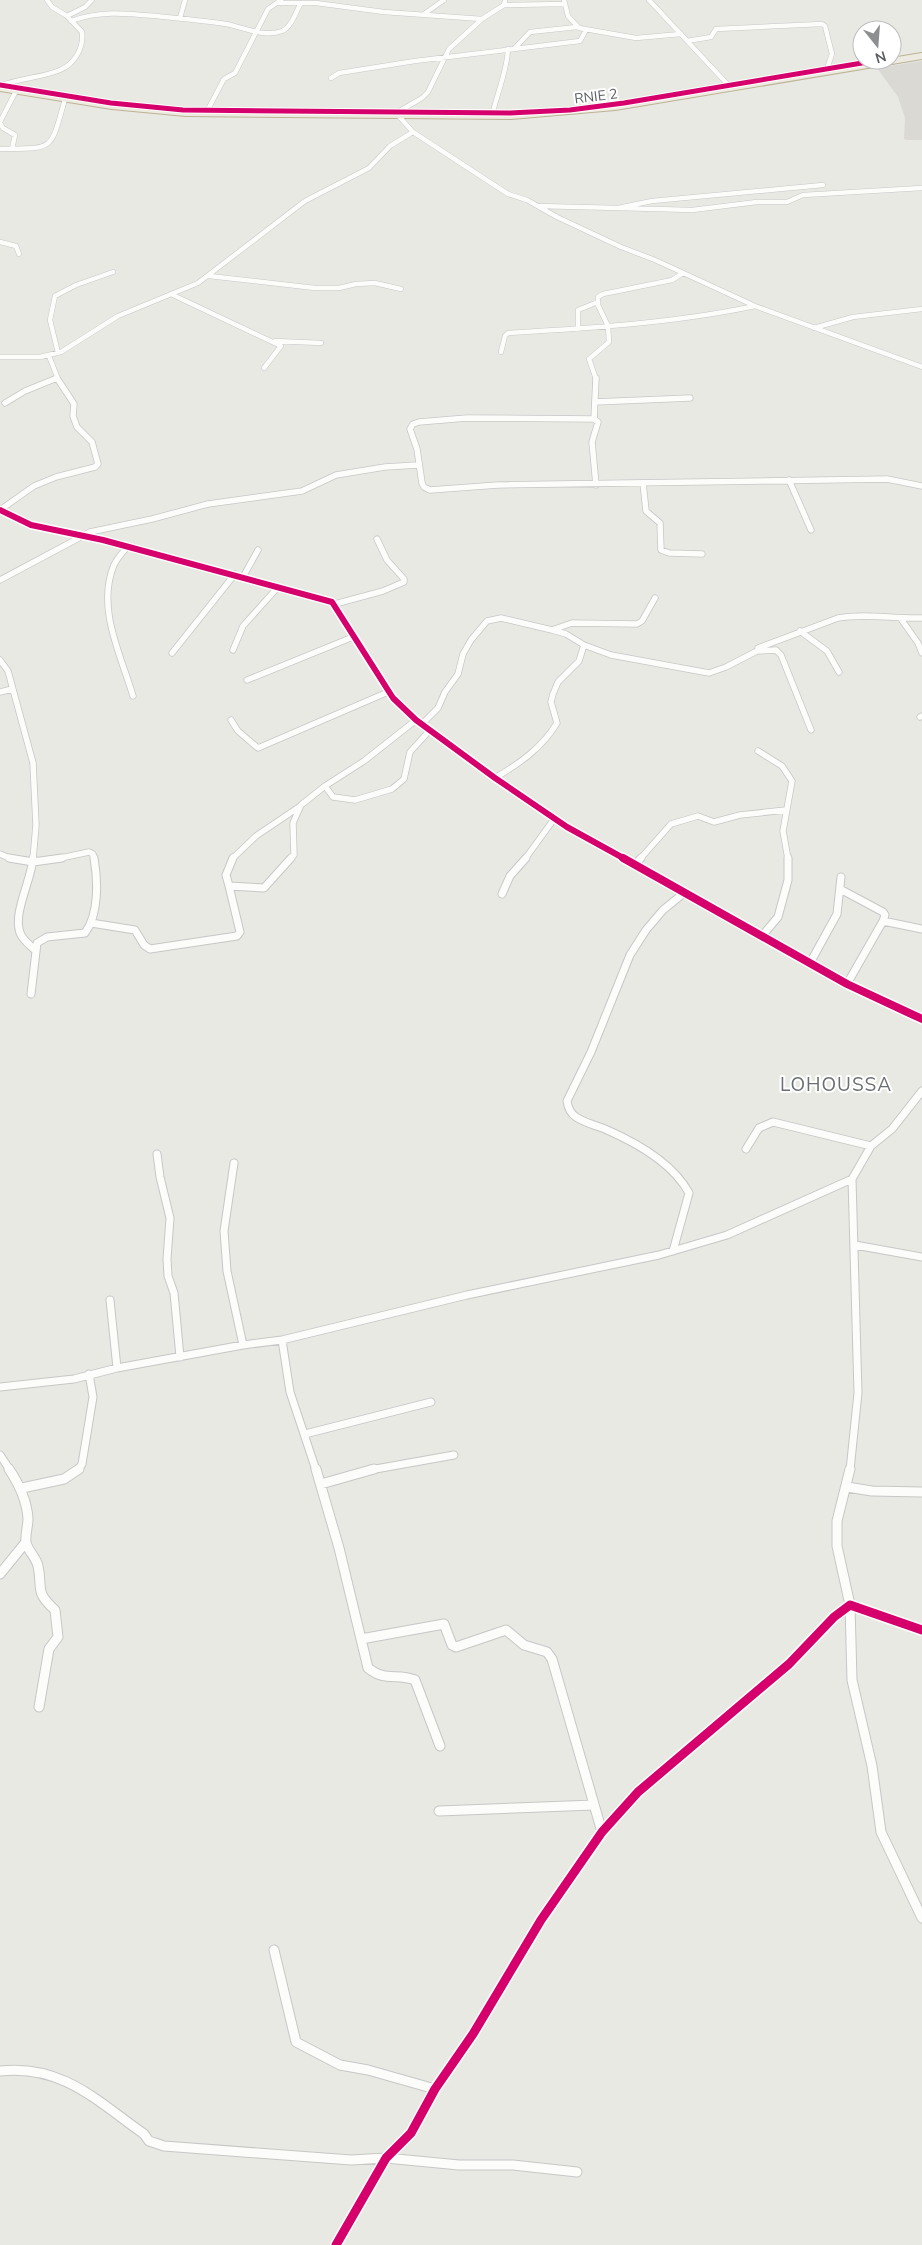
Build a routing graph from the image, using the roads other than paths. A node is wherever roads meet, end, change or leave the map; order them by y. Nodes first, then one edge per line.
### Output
1 (47, 0) edge
2 (92, 0) edge
3 (185, 0) edge
4 (337, 0) edge
5 (354, 0) edge
6 (444, 0) edge
7 (521, 0) edge
8 (649, 0) edge
9 (280, 2) edge
10 (564, 2) edge
11 (301, 3) junction
12 (506, 4) edge
13 (334, 5) junction
14 (350, 7) junction
15 (423, 15) junction
16 (66, 16) junction
17 (180, 18) junction
18 (482, 19) junction
19 (71, 21) junction
20 (577, 27) junction
21 (257, 30) junction
22 (586, 30) junction
23 (681, 34) junction
24 (687, 41) junction
25 (508, 49) junction
26 (514, 49) junction
27 (922, 55) edge
28 (902, 57) edge
29 (444, 58) junction
30 (852, 66) edge
31 (826, 71) junction
32 (331, 78) dead end
33 (0, 86) edge
34 (730, 87) junction
35 (16, 91) junction
36 (65, 99) junction
37 (206, 112) junction
38 (396, 114) junction
39 (492, 115) junction
40 (0, 122) edge
41 (413, 132) junction
42 (0, 149) edge
43 (12, 149) junction
44 (823, 185) dead end
45 (922, 188) edge
46 (537, 206) junction
47 (618, 208) junction
48 (0, 242) edge
49 (19, 254) dead end
50 (113, 272) dead end
51 (683, 273) junction
52 (209, 276) junction
53 (401, 289) dead end
54 (174, 295) junction
55 (598, 302) junction
56 (755, 306) junction
57 (922, 309) edge
58 (608, 326) junction
59 (814, 328) junction
60 (578, 329) junction
61 (274, 341) junction
62 (321, 343) dead end
63 (502, 352) dead end
64 (58, 354) junction
65 (49, 356) junction
66 (0, 357) edge
67 (922, 367) edge
68 (264, 368) dead end
69 (57, 378) junction
70 (690, 398) dead end
71 (595, 402) junction
72 (5, 403) dead end
73 (594, 419) junction
74 (417, 465) junction
75 (789, 480) junction
76 (643, 484) junction
77 (596, 485) junction
78 (922, 486) edge
79 (811, 530) dead end
80 (82, 535) junction
81 (377, 539) dead end
82 (128, 546) junction
83 (258, 550) dead end
84 (702, 554) dead end
85 (235, 574) junction
86 (243, 577) junction
87 (0, 580) edge
88 (278, 587) junction
89 (654, 598) dead end
90 (335, 604) junction
91 (922, 618) edge
92 (901, 620) junction
93 (552, 630) junction
94 (800, 631) junction
95 (354, 637) junction
96 (771, 642) junction
97 (584, 645) junction
98 (757, 649) junction
99 (233, 650) dead end
100 (776, 650) junction
101 (172, 653) dead end
102 (922, 653) edge
103 (0, 660) edge
104 (839, 672) dead end
105 (247, 680) dead end
106 (12, 689) junction
107 (0, 692) edge
108 (388, 692) junction
109 (133, 696) dead end
110 (231, 720) dead end
111 (419, 722) junction
112 (430, 730) junction
113 (811, 730) dead end
114 (758, 751) dead end
115 (495, 778) junction
116 (325, 786) junction
117 (302, 805) junction
118 (786, 810) junction
119 (554, 819) junction
120 (0, 854) edge
121 (33, 864) junction
122 (635, 865) junction
123 (842, 877) dead end
124 (228, 886) junction
125 (840, 889) junction
126 (684, 893) junction
127 (502, 894) dead end
128 (883, 921) junction
129 (91, 923) junction
130 (922, 929) edge
131 (762, 936) junction
132 (35, 950) junction
133 (810, 964) junction
134 (847, 984) junction
135 (31, 994) dead end
136 (922, 1019) edge
137 (922, 1091) edge
138 (871, 1146) junction
139 (746, 1149) dead end
140 (157, 1154) dead end
141 (234, 1162) dead end
142 (852, 1179) junction
143 (854, 1244) junction
144 (673, 1251) junction
145 (922, 1257) edge
146 (110, 1300) dead end
147 (282, 1340) junction
148 (243, 1345) junction
149 (180, 1357) junction
150 (118, 1368) junction
151 (89, 1374) junction
152 (0, 1387) edge
153 (431, 1402) dead end
154 (305, 1434) junction
155 (0, 1455) edge
156 (454, 1455) dead end
157 (321, 1484) junction
158 (847, 1487) junction
159 (22, 1488) junction
160 (922, 1492) edge
161 (26, 1542) junction
162 (0, 1574) edge
163 (850, 1605) junction
164 (922, 1630) edge
165 (361, 1639) junction
166 (39, 1707) dead end
167 (440, 1746) dead end
168 (594, 1805) junction
169 (439, 1811) dead end
170 (602, 1832) junction
171 (922, 1918) edge
172 (274, 1950) dead end
173 (0, 2071) edge
174 (435, 2089) junction
175 (386, 2158) junction
176 (577, 2172) dead end
177 (340, 2243) edge

1 - 16 street
2 - 16 street
3 - 17 street
4 - 13 street
5 - 14 street
6 - 15 street
7 - 12 street
8 - 23 street
9 - 11 street
9 - 21 street
10 - 12 street
10 - 20 street
11 - 13 street
11 - 21 street
12 - 18 street
13 - 14 street
14 - 15 street
15 - 18 street
16 - 19 street
17 - 19 street
17 - 21 street
18 - 29 street
19 - 33 street
20 - 22 street
20 - 26 street
21 - 37 street
22 - 23 street
22 - 26 street
23 - 24 street
24 - 31 street
24 - 34 street
25 - 26 street
25 - 29 street
25 - 39 street
27 - 28 street
27 - 31 highway, RNIE 2 / RNIE 2
29 - 32 street
29 - 38 street
30 - 31 street
31 - 34 highway, RNIE 2 / RNIE 2
33 - 35 highway, RNIE 2 / RNIE 2
33 - 37 street
34 - 39 highway, RNIE 2 / RNIE 2
35 - 36 highway, RNIE 2 / RNIE 2
35 - 40 street
36 - 37 highway, RNIE 2 / RNIE 2
36 - 43 street
37 - 38 highway, RNIE 2 / RNIE 2
38 - 39 highway, RNIE 2 / RNIE 2
38 - 41 street
40 - 43 street
41 - 46 street
41 - 52 street
42 - 43 street
44 - 47 street
45 - 47 street
46 - 47 street
46 - 51 street
48 - 49 street
50 - 64 street
51 - 55 street
51 - 56 street
52 - 53 street
52 - 54 street
54 - 61 street
54 - 64 street
55 - 58 street
55 - 60 street
56 - 58 street
56 - 59 street
57 - 59 street
58 - 60 street
58 - 71 street
59 - 67 street
60 - 63 street
61 - 62 street
61 - 68 street
64 - 65 street
65 - 66 street
65 - 69 street
69 - 72 street
69 - 80 street
70 - 71 street
71 - 73 street
73 - 74 street
73 - 77 street
74 - 77 street
74 - 80 street
75 - 76 street
75 - 78 street
75 - 79 street
76 - 77 street
76 - 84 street
80 - 82 street
80 - 87 street
81 - 90 street
82 - 85 street
82 - 109 street
83 - 86 street
85 - 86 street
85 - 101 street
86 - 88 street
88 - 90 street
88 - 99 street
89 - 93 street
90 - 95 street
91 - 92 street
92 - 94 street
92 - 102 street
93 - 97 street
93 - 111 street
94 - 96 street
94 - 104 street
95 - 105 street
95 - 108 street
96 - 98 street
96 - 100 street
97 - 98 street
97 - 115 street
98 - 100 street
100 - 113 street
103 - 106 street
106 - 107 street
106 - 121 street
108 - 110 street
108 - 111 street
111 - 112 street
111 - 116 street
112 - 115 street
112 - 116 street
114 - 118 street
115 - 119 street
116 - 117 street
117 - 124 street
117 - 124 street
118 - 122 street
118 - 131 street
119 - 122 street
119 - 127 street
120 - 121 street
121 - 129 street
121 - 132 street
122 - 126 street
123 - 125 street
124 - 129 street
125 - 128 street
125 - 133 street
126 - 131 street
126 - 144 street
128 - 130 street
128 - 134 street
129 - 132 street
131 - 133 street
132 - 135 street
133 - 134 street
134 - 136 street
137 - 138 street
138 - 139 street
138 - 142 street
140 - 149 street
141 - 148 street
142 - 143 street
142 - 144 street
143 - 145 street
143 - 158 street
144 - 147 street
146 - 150 street
147 - 148 street
147 - 154 street
148 - 149 street
149 - 150 street
150 - 151 street
151 - 152 street
151 - 159 street
153 - 154 street
154 - 157 street
155 - 159 street
156 - 157 street
157 - 165 street
158 - 160 street
158 - 163 street
159 - 161 street
161 - 162 street
161 - 166 street
163 - 164 street
163 - 170 street
163 - 171 street
165 - 167 street
165 - 168 street
168 - 169 street
168 - 170 street
170 - 174 street
172 - 174 street
173 - 175 street
174 - 175 street
175 - 176 street
175 - 177 street

